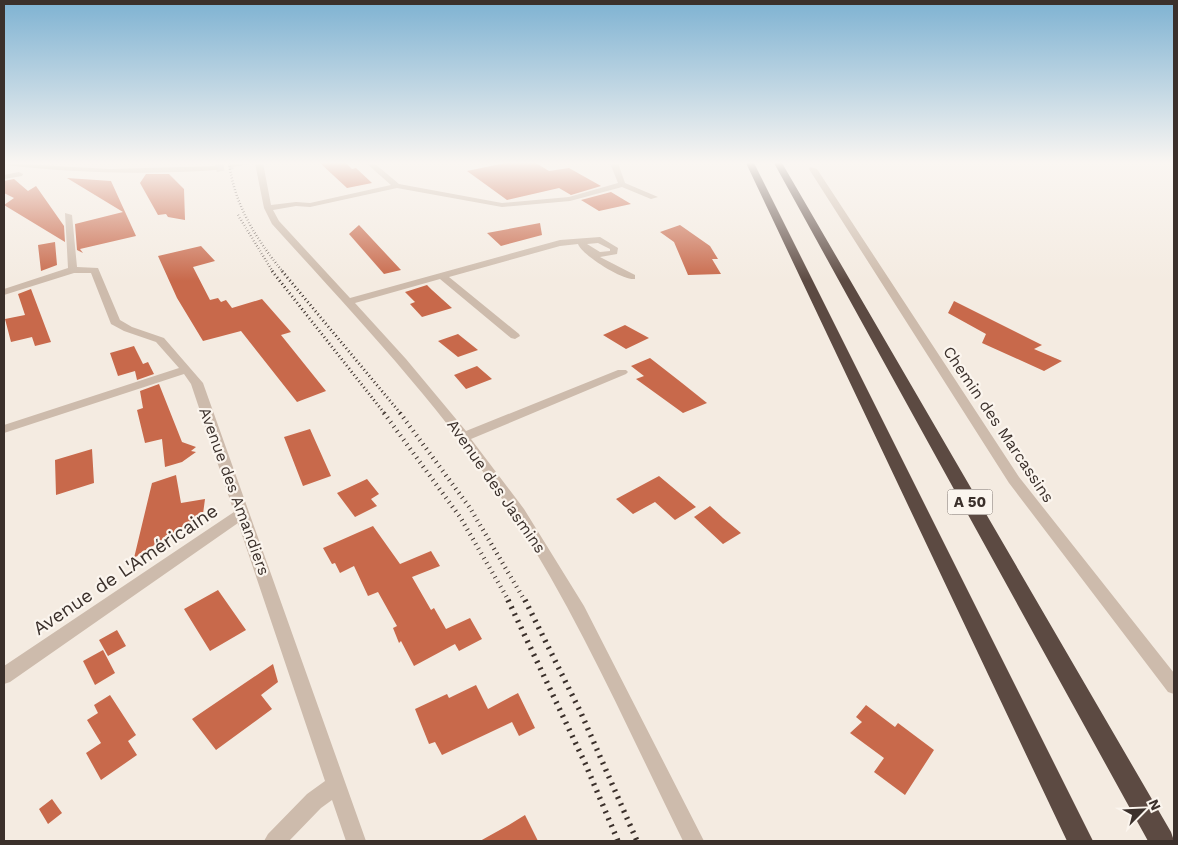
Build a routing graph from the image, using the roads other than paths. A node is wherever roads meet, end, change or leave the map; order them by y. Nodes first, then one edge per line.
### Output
1 (267, 202) edge
2 (320, 202) edge
3 (489, 202) edge
4 (537, 202) edge
5 (769, 202) edge
6 (800, 202) edge
7 (835, 202) edge
8 (268, 208) junction
9 (68, 216) dead end
10 (582, 242) junction
11 (593, 253) junction
12 (72, 270) junction
13 (442, 276) junction
14 (632, 277) dead end
15 (4, 292) edge
16 (348, 302) junction
17 (515, 336) dead end
18 (186, 370) junction
19 (622, 372) dead end
20 (4, 429) edge
21 (464, 437) junction
22 (243, 513) junction
23 (4, 676) edge
24 (1174, 686) edge
25 (337, 784) junction
26 (275, 841) edge
27 (356, 841) edge
28 (694, 841) edge
29 (1080, 841) edge
30 (1162, 841) edge

1 - 8 street, Avenue des Jasmins
2 - 8 street
3 - 4 street
5 - 29 highway, A 50
6 - 30 highway, A 50
7 - 24 street, Chemin des Marcassins
8 - 16 street, Avenue des Jasmins
9 - 12 street
10 - 11 street
10 - 11 street
10 - 13 street
11 - 14 street
12 - 15 street, Avenue des Amandiers
12 - 18 street, Avenue des Amandiers
13 - 16 street
13 - 17 street
16 - 21 street, Avenue des Jasmins
18 - 20 street
18 - 22 street, Avenue des Amandiers
19 - 21 street
21 - 28 street, Avenue des Jasmins
22 - 23 street, Avenue de L'Américaine
22 - 25 street, Avenue des Amandiers
25 - 26 street
25 - 27 street, Avenue des Amandiers

